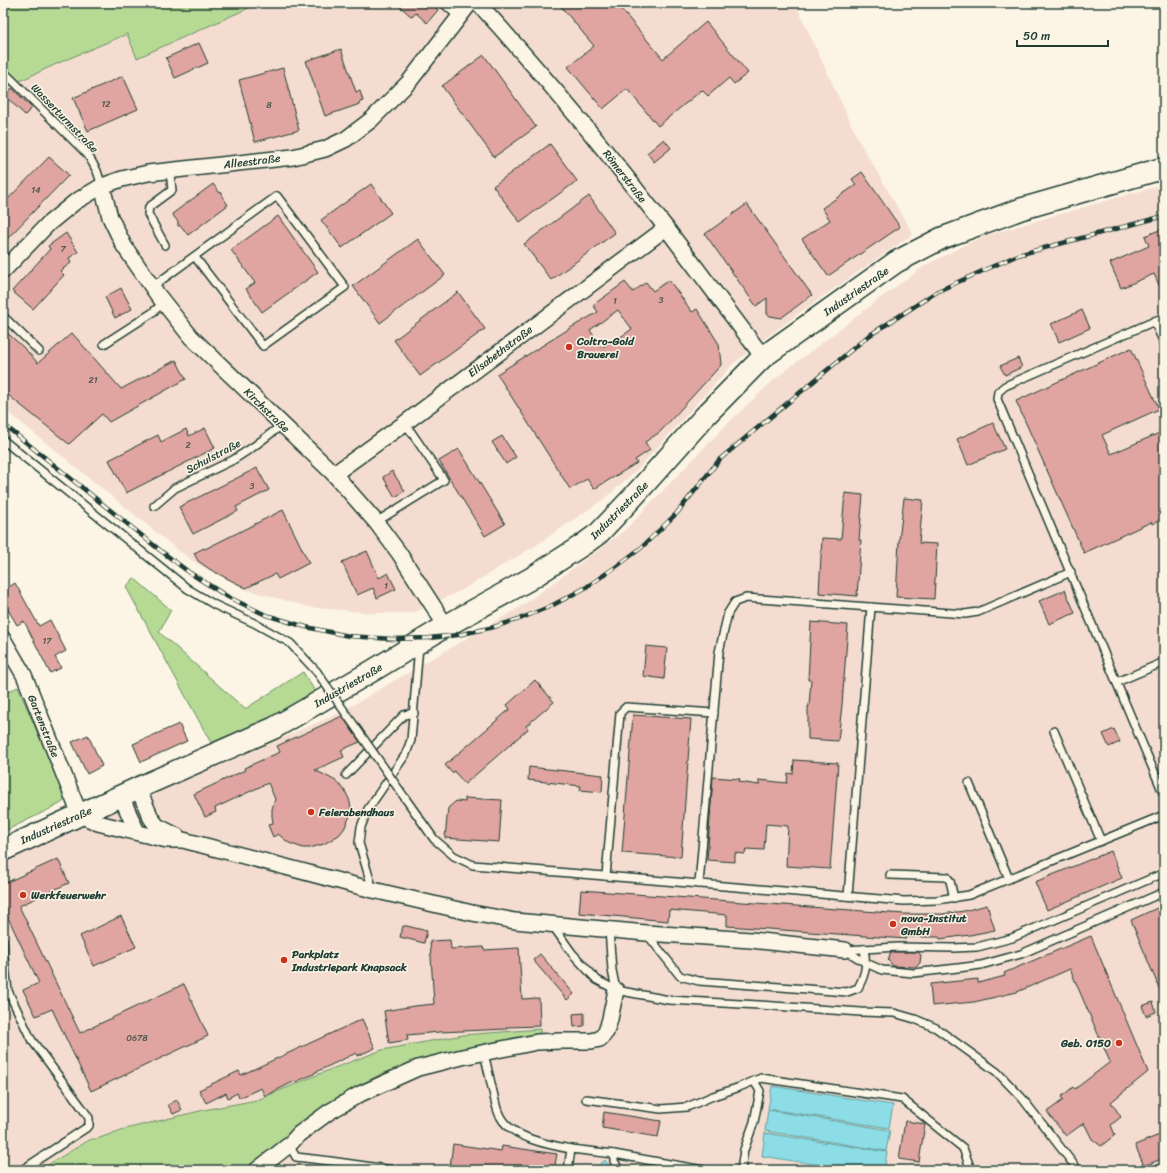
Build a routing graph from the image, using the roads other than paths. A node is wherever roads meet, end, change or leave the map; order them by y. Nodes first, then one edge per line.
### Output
1 (442, 3) edge
2 (470, 3) edge
3 (478, 3) edge
4 (459, 17) junction
5 (3, 71) edge
6 (1164, 168) edge
7 (170, 171) junction
8 (102, 186) junction
9 (666, 228) junction
10 (165, 244) dead end
11 (194, 257) junction
12 (3, 270) edge
13 (152, 287) junction
14 (164, 302) junction
15 (3, 316) edge
16 (1164, 317) edge
17 (1154, 322) junction
18 (1164, 343) edge
19 (104, 344) dead end
20 (39, 351) dead end
21 (763, 357) junction
22 (405, 423) junction
23 (282, 424) junction
24 (3, 440) edge
25 (334, 474) junction
26 (154, 506) dead end
27 (376, 522) junction
28 (1071, 572) junction
29 (872, 608) junction
30 (446, 626) junction
31 (3, 639) edge
32 (420, 642) junction
33 (1164, 662) edge
34 (1117, 682) junction
35 (414, 713) junction
36 (714, 714) junction
37 (1054, 731) dead end
38 (346, 775) dead end
39 (969, 783) dead end
40 (129, 792) junction
41 (1164, 795) edge
42 (80, 815) junction
43 (1164, 815) edge
44 (137, 832) junction
45 (183, 840) junction
46 (1101, 841) junction
47 (3, 850) edge
48 (1164, 873) edge
49 (890, 875) dead end
50 (606, 876) junction
51 (1009, 879) junction
52 (699, 884) junction
53 (373, 890) junction
54 (1164, 892) edge
55 (848, 896) junction
56 (954, 898) junction
57 (552, 924) junction
58 (609, 930) junction
59 (646, 933) junction
60 (3, 940) edge
61 (864, 949) junction
62 (845, 950) junction
63 (866, 963) junction
64 (616, 990) junction
65 (484, 1052) junction
66 (754, 1081) junction
67 (586, 1099) dead end
68 (289, 1145) junction
69 (571, 1149) junction
70 (614, 1154) junction
71 (22, 1170) edge
72 (257, 1170) edge
73 (394, 1170) edge
74 (568, 1170) edge
75 (619, 1170) edge
76 (703, 1170) edge
77 (741, 1170) edge
78 (971, 1170) edge
79 (1078, 1170) edge

1 - 4 lane
2 - 4 street, Alleestraße
3 - 9 street, Römerstraße
4 - 7 street, Alleestraße
5 - 8 lane, Wasserturmstraße
6 - 21 main road, Industriestraße
7 - 8 street, Alleestraße
7 - 10 lane
8 - 12 street, Alleestraße
8 - 13 street, Kirchstraße
9 - 21 street, Römerstraße
9 - 22 street, Elisabethstraße
11 - 11 lane
11 - 13 lane
13 - 14 street, Kirchstraße
14 - 19 lane
14 - 23 street, Kirchstraße
15 - 20 lane
16 - 17 lane
17 - 18 lane
17 - 28 lane
21 - 30 main road, Industriestraße
22 - 25 street, Elisabethstraße
22 - 27 lane
23 - 25 street, Kirchstraße
23 - 26 lane, Schulstraße
24 - 50 lane, bridge
25 - 27 street, Kirchstraße
27 - 30 street, Kirchstraße
28 - 29 lane
28 - 34 lane
29 - 36 lane
29 - 55 lane
30 - 32 main road, Industriestraße
31 - 42 street, Gartenstraße
32 - 35 lane
32 - 40 main road, Industriestraße
33 - 34 lane
34 - 41 lane
35 - 38 lane
35 - 53 lane
36 - 50 lane
36 - 52 lane
37 - 46 lane
39 - 51 lane
40 - 42 main road, Industriestraße
40 - 44 street
40 - 45 street
42 - 44 street
42 - 47 main road, Industriestraße
43 - 46 lane
44 - 45 street
45 - 53 street
46 - 51 lane
48 - 61 lane
49 - 56 lane
50 - 52 lane
51 - 56 lane
52 - 55 lane
53 - 57 street
54 - 63 lane
55 - 56 lane
57 - 58 street
57 - 64 lane
58 - 59 street
58 - 64 lane
59 - 62 street
59 - 63 lane
60 - 71 lane
61 - 62 lane
61 - 63 lane
62 - 63 lane
64 - 65 street
64 - 79 lane
65 - 68 street
65 - 69 lane
66 - 67 lane
66 - 77 lane
66 - 78 lane
68 - 72 street
68 - 73 lane
69 - 70 lane
69 - 74 lane
70 - 75 lane
70 - 76 lane

